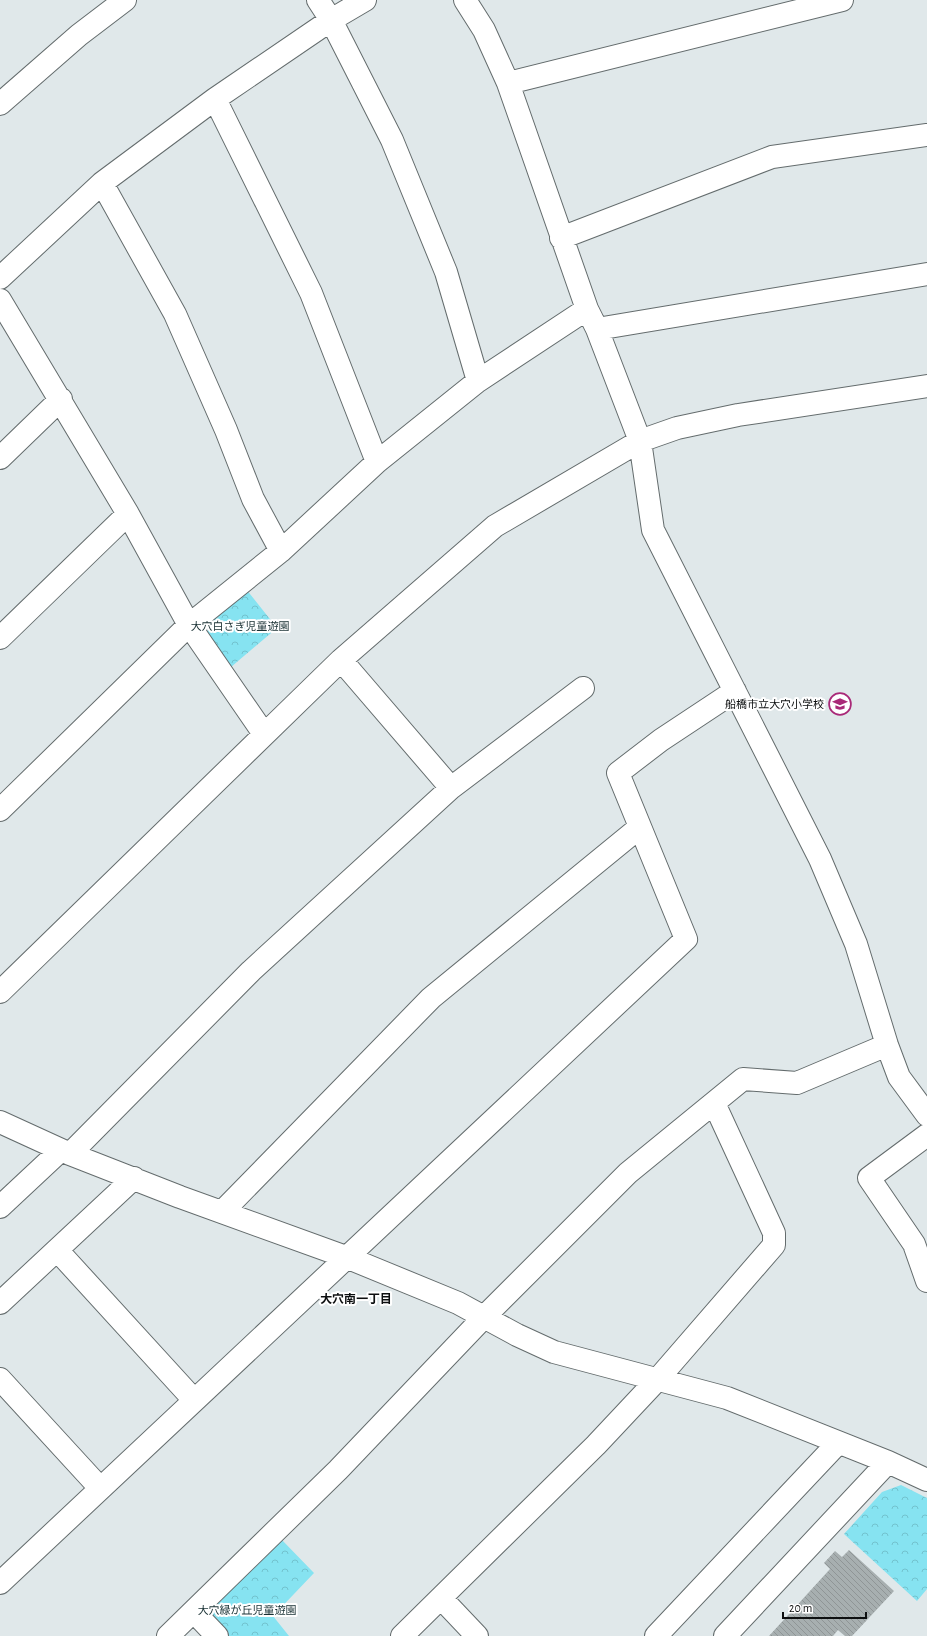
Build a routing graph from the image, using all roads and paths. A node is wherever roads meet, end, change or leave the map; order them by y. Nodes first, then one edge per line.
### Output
1 (125, 0) edge
2 (318, 0) edge
3 (365, 0) edge
4 (466, 0) edge
5 (842, 0) edge
6 (799, 5) edge
7 (331, 20) junction
8 (508, 83) junction
9 (215, 99) junction
10 (0, 104) edge
11 (927, 135) edge
12 (102, 183) junction
13 (561, 238) junction
14 (927, 274) edge
15 (0, 278) edge
16 (0, 300) edge
17 (587, 309) junction
18 (597, 329) junction
19 (478, 381) junction
20 (927, 386) edge
21 (61, 399) junction
22 (640, 441) junction
23 (0, 458) edge
24 (377, 462) junction
25 (128, 514) junction
26 (281, 551) junction
27 (189, 625) junction
28 (0, 638) edge
29 (341, 660) junction
30 (583, 688) dead end
31 (735, 691) junction
32 (264, 734) junction
33 (451, 788) junction
34 (0, 810) edge
35 (640, 827) junction
36 (0, 992) edge
37 (887, 1045) junction
38 (714, 1103) junction
39 (927, 1115) edge
40 (0, 1122) edge
41 (927, 1135) edge
42 (65, 1152) junction
43 (134, 1178) junction
44 (0, 1207) edge
45 (222, 1212) junction
46 (57, 1250) junction
47 (346, 1257) junction
48 (927, 1281) edge
49 (0, 1303) edge
50 (484, 1317) junction
51 (0, 1379) edge
52 (657, 1380) junction
53 (194, 1400) junction
54 (838, 1443) junction
55 (888, 1462) junction
56 (927, 1480) edge
57 (100, 1488) junction
58 (2, 1578) edge
59 (441, 1598) junction
60 (194, 1612) junction
61 (168, 1636) edge
62 (217, 1636) edge
63 (402, 1636) edge
64 (476, 1636) edge
65 (656, 1636) edge
66 (725, 1636) edge

1 - 10 street
2 - 7 street
3 - 7 street
4 - 8 street
5 - 6 street
6 - 8 street
7 - 9 street
7 - 19 street
8 - 13 street
9 - 12 street
9 - 24 street
11 - 13 street
12 - 15 street
12 - 26 street
13 - 17 street
14 - 18 street
16 - 21 street
17 - 18 street
17 - 19 street
18 - 22 street
19 - 24 street
20 - 22 street
21 - 23 street
21 - 25 street
22 - 29 street
22 - 31 street
24 - 26 street
25 - 27 street
25 - 28 street
26 - 27 street
27 - 32 street
27 - 34 street
29 - 32 street
29 - 33 street
30 - 33 street
31 - 35 street
31 - 37 street
32 - 36 street
33 - 42 street
35 - 45 street
35 - 47 street
37 - 38 street
37 - 39 street
38 - 50 street
38 - 52 street
40 - 42 street
41 - 48 street
42 - 43 street
42 - 44 street
43 - 45 street
43 - 46 street
45 - 47 street
46 - 49 street
46 - 53 street
47 - 50 street
47 - 53 street
50 - 52 street
50 - 60 street
51 - 57 street
52 - 54 street
52 - 59 street
53 - 57 street
54 - 55 street
54 - 65 street
55 - 56 street
55 - 66 street
57 - 58 street
59 - 63 street
59 - 64 street
60 - 61 street
60 - 62 street

